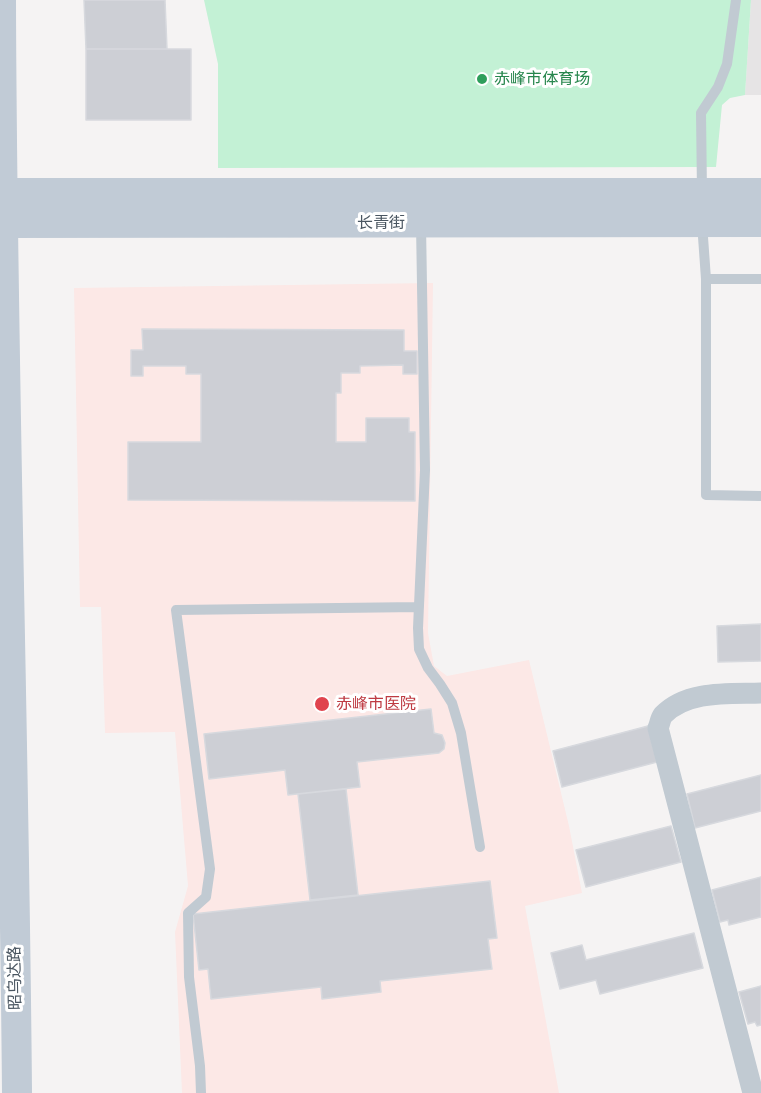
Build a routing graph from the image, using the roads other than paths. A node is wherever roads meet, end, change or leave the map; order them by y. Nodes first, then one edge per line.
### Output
1 (1, 0) edge
2 (736, 0) edge
3 (761, 193) edge
4 (1, 194) edge
5 (702, 207) junction
6 (761, 222) edge
7 (1, 223) edge
8 (421, 223) junction
9 (706, 279) junction
10 (761, 279) edge
11 (761, 496) edge
12 (419, 607) junction
13 (761, 693) edge
14 (480, 847) dead end
15 (17, 1093) edge
16 (201, 1093) edge
17 (753, 1093) edge

1 - 4 main road, 昭乌达路
2 - 5 lane
3 - 5 main road, 长青街
4 - 5 main road, 长青街
4 - 7 main road, 昭乌达路
5 - 6 main road, 长青街
5 - 8 main road, 长青街
5 - 9 lane
7 - 8 main road, 长青街
7 - 15 main road, 昭乌达路
8 - 12 lane
9 - 10 lane
9 - 11 lane
12 - 14 lane
12 - 16 lane
13 - 17 street

